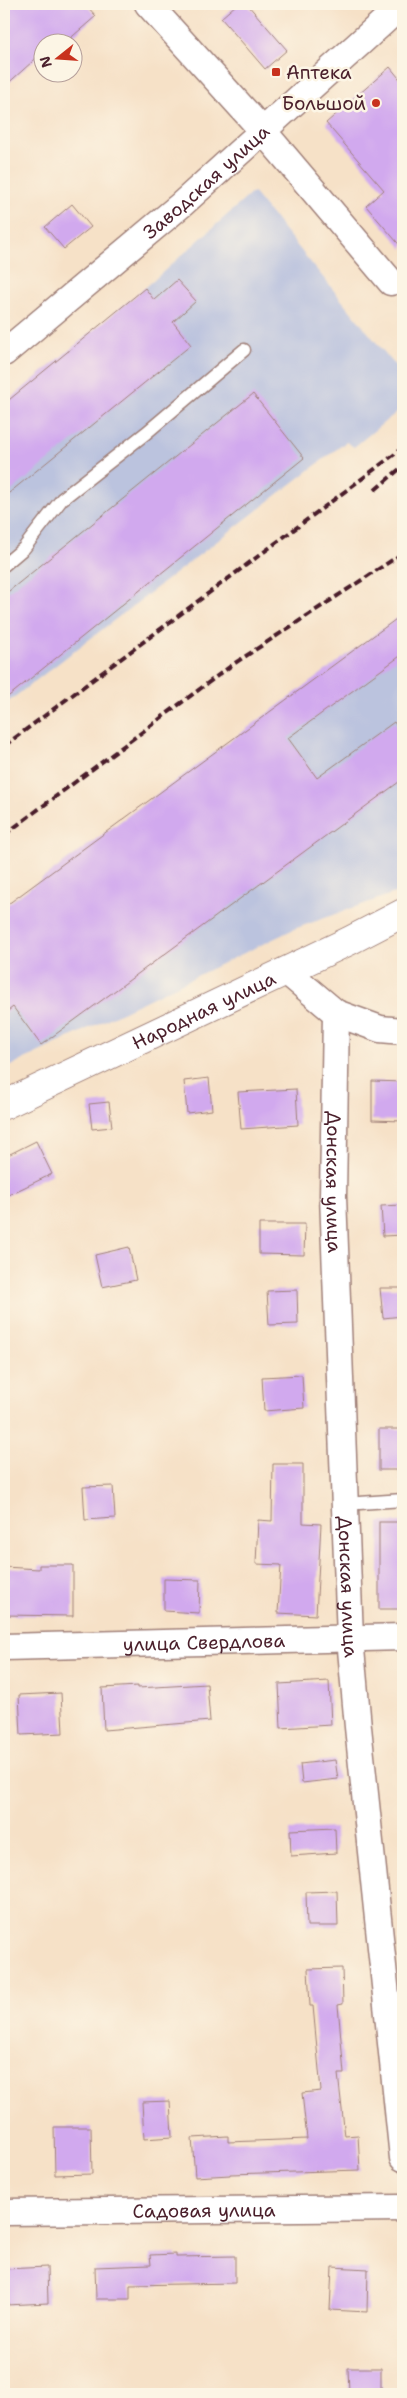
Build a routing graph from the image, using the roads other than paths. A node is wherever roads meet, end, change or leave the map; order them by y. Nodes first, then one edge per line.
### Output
1 (148, 4) edge
2 (403, 4) edge
3 (263, 131) junction
4 (397, 276) edge
5 (244, 350) dead end
6 (4, 352) edge
7 (4, 565) edge
8 (403, 913) edge
9 (286, 971) junction
10 (336, 1013) junction
11 (403, 1030) edge
12 (4, 1105) edge
13 (403, 1500) edge
14 (345, 1504) junction
15 (403, 1637) edge
16 (350, 1638) junction
17 (4, 1647) edge
18 (403, 2158) edge
19 (403, 2208) edge
20 (4, 2212) edge

1 - 3 street
2 - 3 street, Заводская улица
3 - 4 street
3 - 6 street, Заводская улица
5 - 7 lane
8 - 9 street, Народная улица
9 - 10 street
9 - 12 street, Народная улица
10 - 11 street
10 - 14 street, Донская улица
13 - 14 lane
14 - 16 street, Донская улица
15 - 16 street, улица Свердлова
16 - 17 street, улица Свердлова
16 - 18 street, Донская улица
19 - 20 street, Садовая улица

